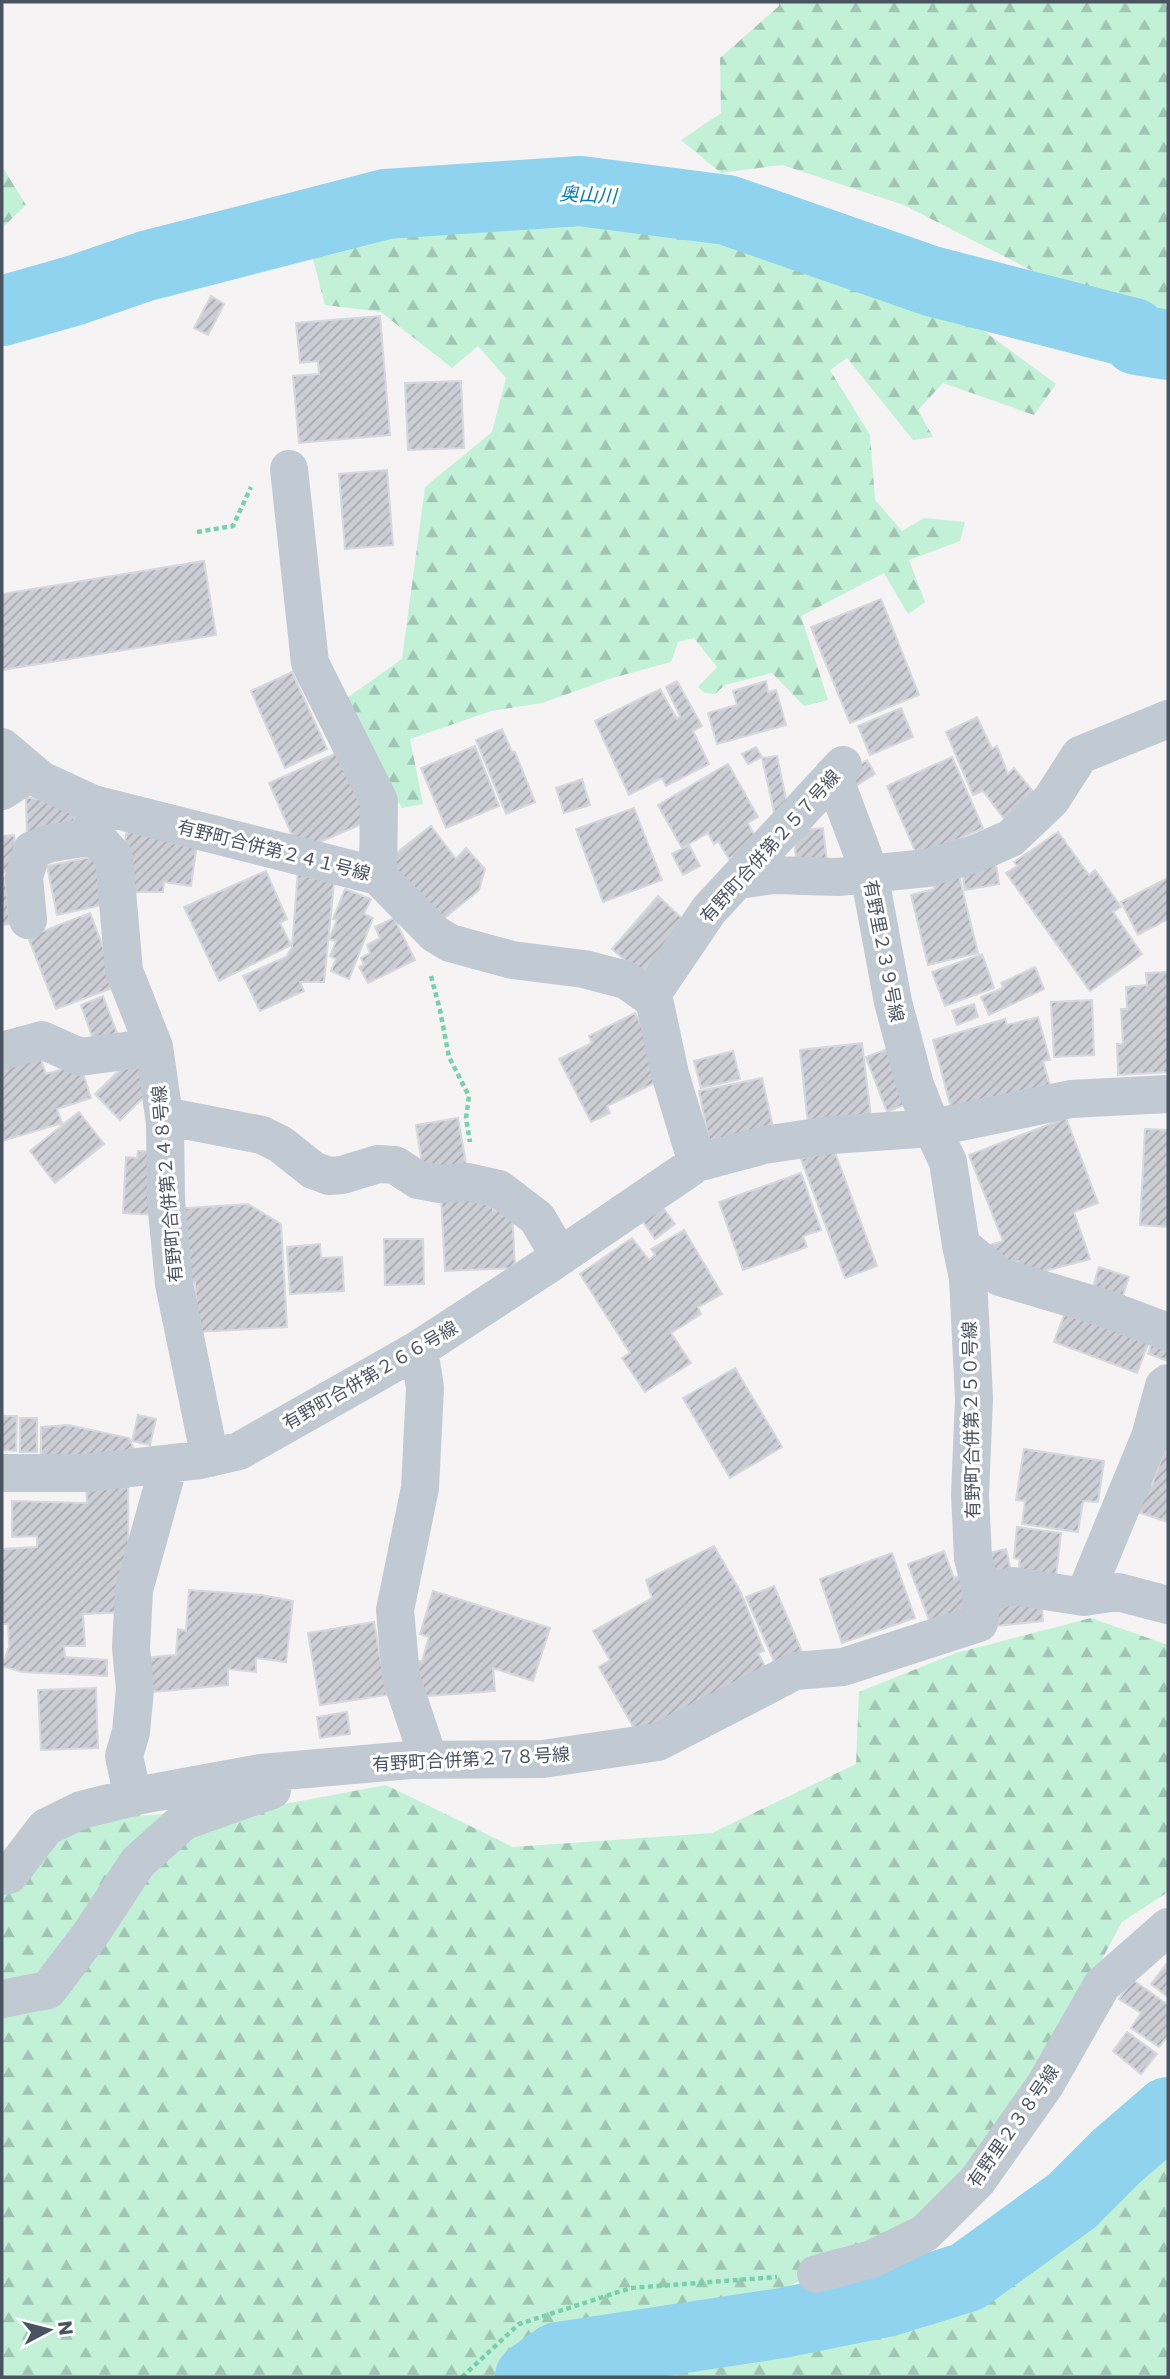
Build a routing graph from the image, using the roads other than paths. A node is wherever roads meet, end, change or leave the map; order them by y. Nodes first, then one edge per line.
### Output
1 (289, 469) road end
2 (1168, 719) edge
3 (2, 747) edge
4 (838, 770) joint
5 (16, 782) edge
6 (94, 820) junction
7 (868, 873) junction
8 (378, 876) junction
9 (738, 880) junction
10 (28, 920) dead end
11 (650, 997) junction
12 (154, 1047) junction
13 (2, 1051) edge
14 (1168, 1094) edge
15 (164, 1116) junction
16 (932, 1128) junction
17 (697, 1163) junction
18 (961, 1245) junction
19 (560, 1257) junction
20 (1168, 1332) edge
21 (419, 1349) junction
22 (1168, 1383) edge
23 (210, 1458) junction
24 (169, 1464) junction
25 (2, 1473) edge
26 (982, 1593) junction
27 (1084, 1597) junction
28 (1168, 1605) edge
29 (429, 1760) junction
30 (276, 1771) junction
31 (133, 1798) junction
32 (2, 1876) edge
33 (1168, 1927) edge
34 (2, 1999) edge
35 (816, 2274) road end

1 - 8 street
2 - 7 street
3 - 5 street, 有野町合併第２４１号線
4 - 7 street, 有野里２３９号線
4 - 9 street, 有野町合併第２５７号線
5 - 6 street, 有野町合併第２４１号線
6 - 8 street, 有野町合併第２４１号線
6 - 10 street
6 - 12 street, 有野町合併第２４８号線
7 - 9 street
7 - 16 street, 有野里２３９号線
8 - 11 street, 有野町合併第２４１号線
9 - 11 street, 有野町合併第２５７号線
11 - 17 street
12 - 13 street
12 - 15 street, 有野町合併第２４８号線
14 - 16 street
15 - 19 street
15 - 23 street, 有野町合併第２４８号線
16 - 17 street
16 - 18 street
17 - 19 street, 有野町合併第２６６号線
18 - 20 street
18 - 26 street, 有野町合併第２５０号線
19 - 21 street, 有野町合併第２６６号線
21 - 23 street, 有野町合併第２６６号線
21 - 29 street
22 - 27 street
23 - 24 street, 有野町合併第２６６号線
24 - 25 street, 有野町合併第２６６号線
24 - 31 street
26 - 27 street
26 - 29 street, 有野町合併第２７８号線
27 - 28 street
29 - 30 street, 有野町合併第２７８号線
30 - 31 street, 有野町合併第２７８号線
30 - 34 street
31 - 32 street, 有野町合併第２７８号線
33 - 35 street, 有野里２３８号線

